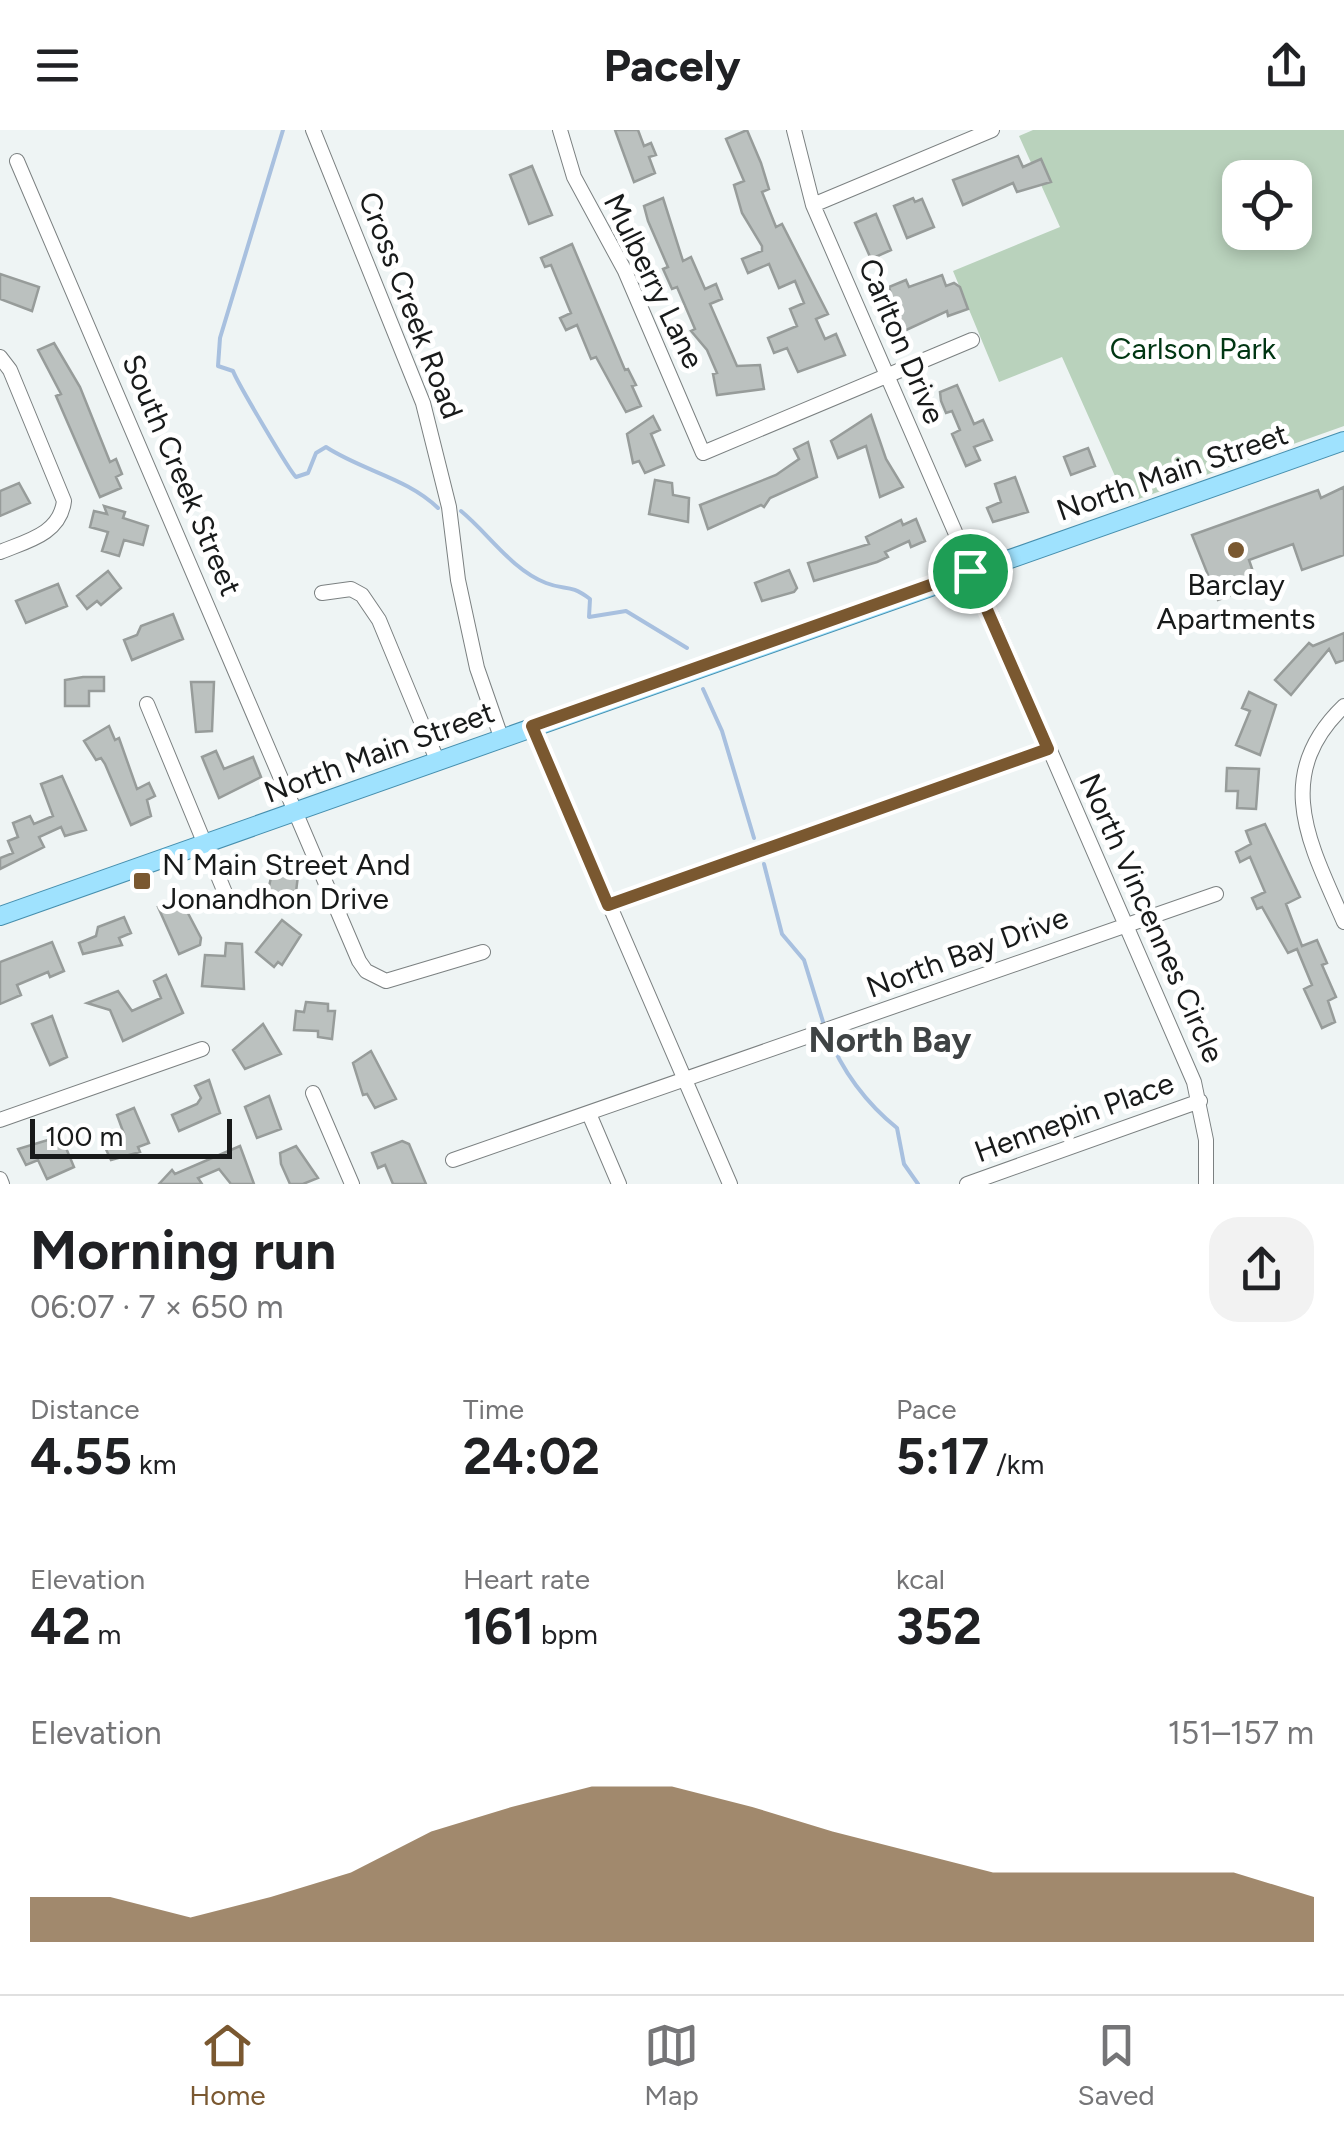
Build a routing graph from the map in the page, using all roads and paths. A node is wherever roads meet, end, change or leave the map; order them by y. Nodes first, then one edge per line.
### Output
1 (313, 130) edge
2 (560, 130) edge
3 (794, 130) edge
4 (992, 130) edge
5 (17, 161) dead end
6 (813, 206) junction
7 (972, 340) dead end
8 (0, 358) edge
9 (886, 374) junction
10 (1344, 442) edge
11 (0, 552) edge
12 (970, 571) junction
13 (322, 593) dead end
14 (147, 704) dead end
15 (1344, 706) edge
16 (532, 726) junction
17 (501, 737) junction
18 (1048, 749) junction
19 (437, 760) junction
20 (296, 811) junction
21 (206, 843) junction
22 (1216, 894) dead end
23 (228, 900) dead end
24 (608, 905) junction
25 (0, 916) edge
26 (1344, 922) edge
27 (1125, 925) junction
28 (483, 952) dead end
29 (202, 1049) dead end
30 (686, 1078) junction
31 (313, 1093) dead end
32 (1200, 1102) junction
33 (590, 1116) junction
34 (0, 1120) edge
35 (453, 1160) dead end
36 (352, 1184) edge
37 (619, 1184) edge
38 (730, 1184) edge
39 (967, 1184) edge
40 (1206, 1184) edge

1 - 17 street, Cross Creek Road
2 - 9 street, Mulberry Lane
3 - 6 street, Carlton Drive
4 - 6 street
5 - 20 street, South Creek Street
6 - 9 street, Carlton Drive
7 - 9 street
8 - 11 street
9 - 12 street, Carlton Drive
10 - 12 main road, North Main Street
12 - 16 main road, North Main Street
12 - 18 street, North Vincennes Circle
13 - 19 street
14 - 21 street
15 - 26 street
16 - 17 main road, North Main Street
16 - 24 street
17 - 19 main road, North Main Street
18 - 24 street
18 - 27 street, North Vincennes Circle
19 - 20 main road, North Main Street
20 - 21 main road, North Main Street
20 - 28 street, South Creek Street
21 - 23 street
21 - 25 main road, North Main Street
22 - 27 street, North Bay Drive
24 - 30 street
27 - 30 street, North Bay Drive
27 - 32 street, North Vincennes Circle
29 - 34 street
30 - 33 street, North Bay Drive
30 - 38 street
31 - 36 street
32 - 39 street, Hennepin Place
32 - 40 street, North Vincennes Circle
33 - 35 street, North Bay Drive
33 - 37 street

